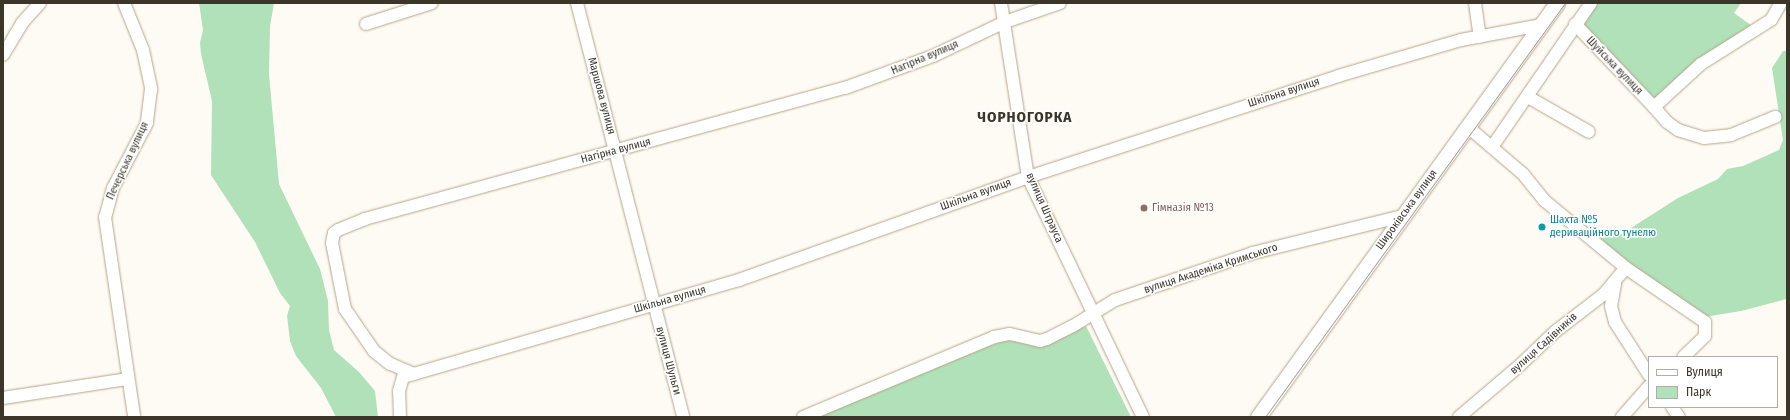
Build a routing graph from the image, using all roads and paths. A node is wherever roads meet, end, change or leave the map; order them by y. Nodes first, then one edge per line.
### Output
1 (40, 3) edge
2 (124, 3) edge
3 (432, 3) edge
4 (576, 3) edge
5 (1001, 3) edge
6 (1060, 3) edge
7 (1475, 3) edge
8 (1557, 3) edge
9 (1591, 3) edge
10 (1781, 3) edge
11 (1005, 22) junction
12 (366, 24) dead end
13 (1575, 24) junction
14 (1541, 25) junction
15 (1480, 37) junction
16 (3, 55) edge
17 (1528, 97) junction
18 (1654, 107) junction
19 (1775, 117) dead end
20 (1468, 127) junction
21 (1590, 132) dead end
22 (1492, 147) junction
23 (616, 151) junction
24 (1028, 177) junction
25 (1403, 216) junction
26 (1626, 268) junction
27 (1617, 279) junction
28 (653, 305) junction
29 (1093, 313) junction
30 (1684, 356) edge
31 (1648, 373) edge
32 (409, 376) junction
33 (127, 379) junction
34 (1648, 387) edge
35 (3, 398) edge
36 (1673, 408) edge
37 (134, 417) edge
38 (400, 417) edge
39 (683, 417) edge
40 (803, 417) edge
41 (1143, 417) edge
42 (1258, 417) edge
43 (1459, 417) edge
44 (1622, 417) edge
45 (1679, 417) edge

1 - 16 street
2 - 33 street, Печерська вулиця
3 - 12 street
4 - 23 street, Маршова вулиця
5 - 11 street, вулиця Штрауса
6 - 11 street, Нагірна вулиця
7 - 15 street
8 - 14 main road, Широківська вулиця
9 - 13 street
10 - 18 street
11 - 23 street, Нагірна вулиця
11 - 24 street, вулиця Штрауса
13 - 17 street
13 - 18 street, Шуйська вулиця
14 - 15 street, Шкільна вулиця
14 - 20 main road, Широківська вулиця
15 - 24 street, Шкільна вулиця
17 - 21 street
17 - 22 street
18 - 19 street, Шуйська вулиця
20 - 22 street
20 - 25 main road, Широківська вулиця
22 - 26 street
23 - 28 street, Маршова вулиця
23 - 32 street, Нагірна вулиця
24 - 28 street, Шкільна вулиця
24 - 29 street, вулиця Штрауса
25 - 29 street, вулиця Академіка Кримського
25 - 42 main road, Широківська вулиця
26 - 27 street, вулиця Садівників
26 - 30 street
27 - 31 street
27 - 43 street, вулиця Садівників
28 - 32 street, Шкільна вулиця
28 - 39 street, вулиця Шульги
29 - 40 street
29 - 41 street, вулиця Штрауса
32 - 38 street
33 - 35 street
33 - 37 street, Печерська вулиця
34 - 44 street
36 - 45 street

